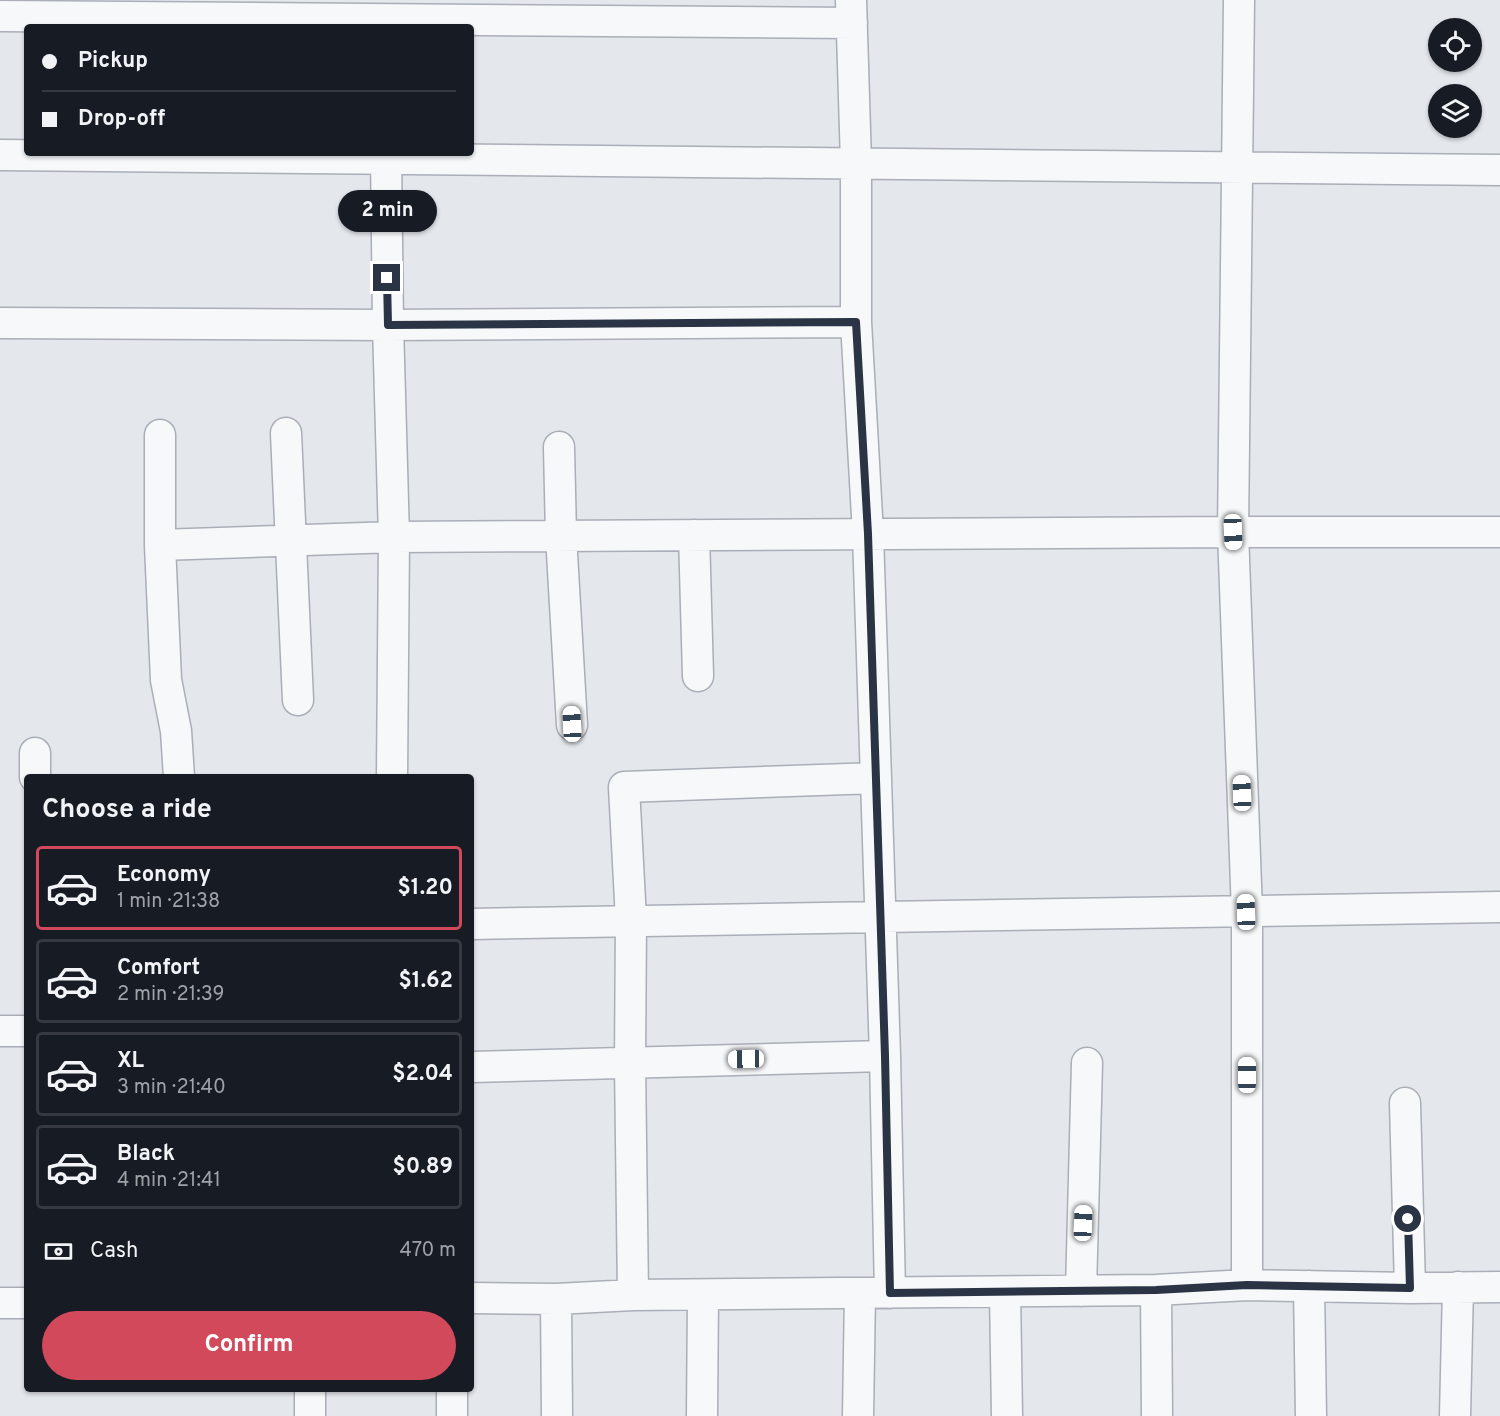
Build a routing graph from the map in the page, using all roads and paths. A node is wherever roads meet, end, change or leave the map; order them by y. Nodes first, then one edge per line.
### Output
1 (1239, 0) edge
2 (851, 12) edge
3 (387, 15) edge
4 (0, 16) edge
5 (0, 155) edge
6 (24, 155) edge
7 (386, 156) edge
8 (856, 163) junction
9 (1238, 167) junction
10 (1500, 170) edge
11 (856, 322) junction
12 (0, 323) edge
13 (388, 325) junction
14 (286, 433) dead end
15 (160, 435) dead end
16 (559, 447) dead end
17 (1233, 532) junction
18 (1500, 532) edge
19 (868, 534) junction
20 (694, 535) junction
21 (561, 536) junction
22 (394, 537) junction
23 (290, 540) junction
24 (160, 545) junction
25 (698, 676) dead end
26 (298, 700) dead end
27 (572, 724) dead end
28 (179, 774) edge
29 (392, 774) edge
30 (876, 778) junction
31 (1500, 907) edge
32 (1246, 912) junction
33 (880, 916) junction
34 (631, 920) junction
35 (474, 924) edge
36 (0, 1031) edge
37 (24, 1031) edge
38 (885, 1056) junction
39 (630, 1063) junction
40 (1087, 1063) dead end
41 (474, 1068) edge
42 (1405, 1103) dead end
43 (1247, 1285) junction
44 (1309, 1287) junction
45 (1458, 1287) junction
46 (1500, 1287) edge
47 (1410, 1288) junction
48 (1156, 1290) junction
49 (1005, 1292) junction
50 (1081, 1292) junction
51 (860, 1293) junction
52 (890, 1293) junction
53 (633, 1295) junction
54 (703, 1295) junction
55 (474, 1298) edge
56 (556, 1299) junction
57 (24, 1303) edge
58 (0, 1304) edge
59 (310, 1392) edge
60 (452, 1392) edge
61 (310, 1416) edge
62 (452, 1416) edge
63 (557, 1416) edge
64 (702, 1416) edge
65 (858, 1416) edge
66 (1007, 1416) edge
67 (1156, 1416) edge
68 (1311, 1416) edge
69 (1455, 1416) edge

1 - 9 street
2 - 3 street
2 - 8 street
3 - 4 street
5 - 6 street
7 - 8 street
7 - 13 street
8 - 9 street
8 - 11 street
9 - 10 street
9 - 17 street
11 - 13 street
11 - 19 street
12 - 13 street
13 - 22 street
14 - 23 street
15 - 24 street
16 - 21 street
17 - 18 street
17 - 19 street
17 - 32 street
19 - 20 street
19 - 30 street
20 - 21 street
20 - 25 street
21 - 22 street
21 - 27 street
22 - 23 street
22 - 29 street
23 - 24 street
23 - 26 street
24 - 28 street
30 - 33 street
30 - 34 street
31 - 32 street
32 - 33 street
32 - 43 street
33 - 34 street
33 - 38 street
34 - 35 street
34 - 39 street
36 - 37 street
38 - 39 street
38 - 52 street
39 - 41 street
39 - 53 street
40 - 50 street
42 - 47 street
43 - 44 street
43 - 48 street
44 - 47 street
44 - 68 street
45 - 46 street
45 - 47 street
45 - 69 street
48 - 50 street
48 - 67 street
49 - 50 street
49 - 52 street
49 - 66 street
51 - 52 street
51 - 54 street
51 - 65 street
53 - 54 street
53 - 56 street
54 - 64 street
55 - 56 street
56 - 63 street
57 - 58 street
59 - 61 street
60 - 62 street

